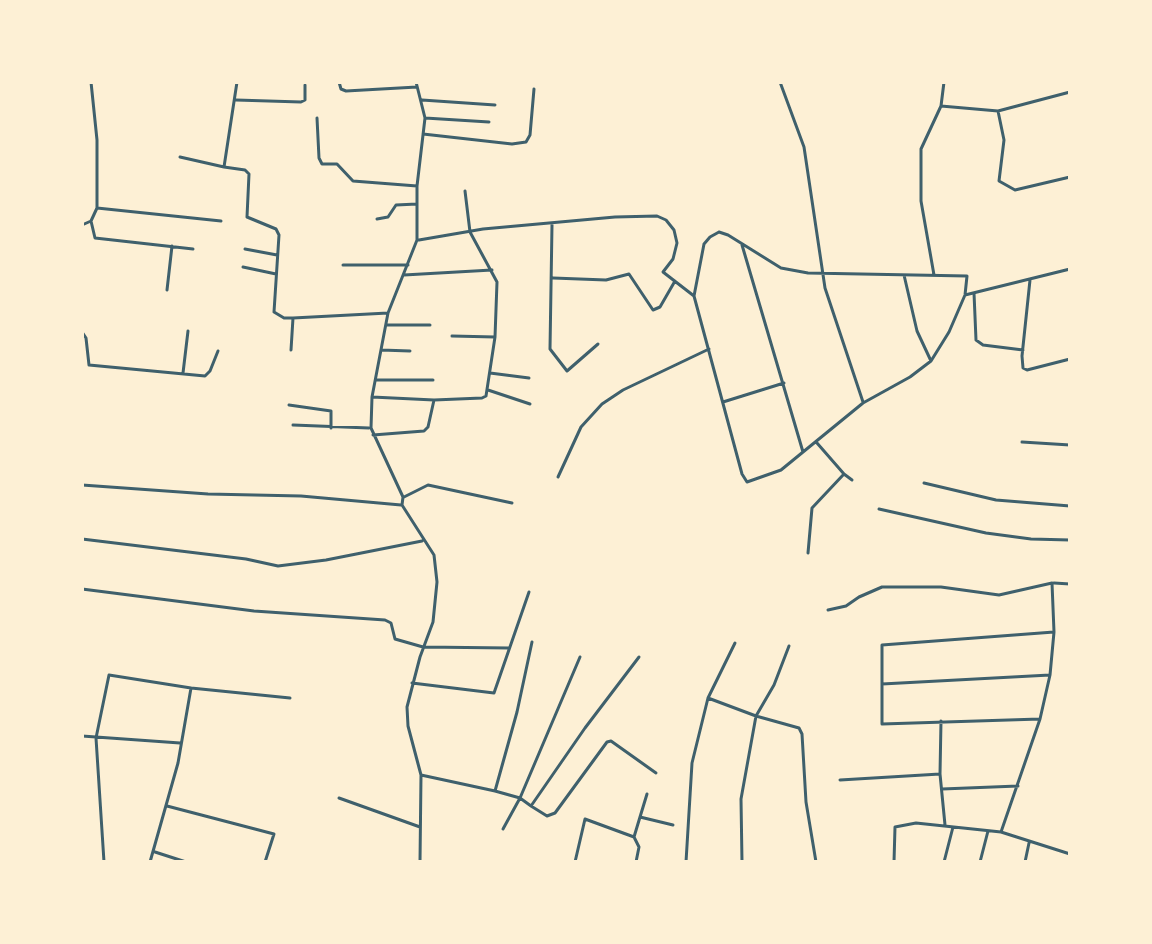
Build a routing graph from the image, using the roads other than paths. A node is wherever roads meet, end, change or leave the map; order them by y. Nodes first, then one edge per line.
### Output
1 (91, 82) edge
2 (237, 82) edge
3 (339, 82) edge
4 (780, 82) edge
5 (944, 82) edge
6 (305, 85) dead end
7 (417, 85) edge
8 (534, 89) dead end
9 (1070, 92) edge
10 (236, 100) junction
11 (422, 100) junction
12 (495, 105) dead end
13 (941, 106) junction
14 (998, 111) junction
15 (317, 118) dead end
16 (425, 118) junction
17 (489, 122) dead end
18 (423, 134) junction
19 (180, 157) dead end
20 (224, 167) junction
21 (1070, 177) edge
22 (417, 186) junction
23 (465, 191) dead end
24 (417, 204) junction
25 (97, 208) junction
26 (377, 219) dead end
27 (91, 221) junction
28 (221, 221) dead end
29 (82, 225) edge
30 (552, 225) junction
31 (470, 232) junction
32 (417, 240) junction
33 (742, 245) junction
34 (172, 246) junction
35 (193, 249) dead end
36 (245, 249) dead end
37 (277, 255) junction
38 (343, 265) dead end
39 (408, 265) junction
40 (243, 267) dead end
41 (1070, 269) edge
42 (493, 270) junction
43 (822, 273) junction
44 (276, 274) junction
45 (404, 275) junction
46 (904, 275) junction
47 (934, 275) junction
48 (553, 278) junction
49 (1030, 280) junction
50 (675, 281) junction
51 (167, 290) dead end
52 (974, 293) junction
53 (965, 295) junction
54 (694, 296) junction
55 (388, 313) junction
56 (293, 318) junction
57 (386, 325) junction
58 (430, 325) dead end
59 (188, 331) dead end
60 (82, 332) edge
61 (452, 336) dead end
62 (495, 337) junction
63 (598, 344) dead end
64 (709, 349) junction
65 (291, 350) dead end
66 (381, 350) junction
67 (1023, 350) junction
68 (218, 351) dead end
69 (410, 351) dead end
70 (1070, 359) edge
71 (931, 361) junction
72 (183, 373) junction
73 (490, 373) junction
74 (529, 378) dead end
75 (376, 380) junction
76 (433, 380) dead end
77 (784, 383) junction
78 (488, 390) junction
79 (372, 397) junction
80 (434, 400) junction
81 (723, 402) junction
82 (863, 403) junction
83 (530, 404) dead end
84 (289, 405) dead end
85 (293, 425) dead end
86 (331, 428) junction
87 (371, 428) junction
88 (373, 435) junction
89 (1022, 442) dead end
90 (817, 443) junction
91 (1070, 445) edge
92 (803, 453) junction
93 (844, 474) junction
94 (558, 477) dead end
95 (852, 480) dead end
96 (924, 483) dead end
97 (82, 485) edge
98 (403, 497) junction
99 (512, 503) dead end
100 (402, 505) junction
101 (1070, 506) edge
102 (879, 509) dead end
103 (82, 539) edge
104 (423, 540) junction
105 (1070, 540) edge
106 (808, 553) dead end
107 (1052, 583) junction
108 (1070, 584) edge
109 (82, 589) edge
110 (529, 592) dead end
111 (828, 610) dead end
112 (1054, 632) junction
113 (532, 642) dead end
114 (735, 643) dead end
115 (789, 646) dead end
116 (423, 647) junction
117 (509, 648) junction
118 (580, 657) dead end
119 (639, 657) dead end
120 (1050, 675) junction
121 (412, 683) junction
122 (882, 684) junction
123 (191, 688) junction
124 (290, 698) dead end
125 (708, 698) junction
126 (756, 716) junction
127 (1040, 719) junction
128 (941, 721) junction
129 (82, 736) edge
130 (96, 738) junction
131 (180, 743) junction
132 (656, 773) dead end
133 (940, 774) junction
134 (421, 775) junction
135 (840, 780) dead end
136 (1018, 786) junction
137 (942, 789) junction
138 (495, 791) junction
139 (647, 794) dead end
140 (339, 798) dead end
141 (520, 798) junction
142 (167, 806) junction
143 (531, 806) junction
144 (640, 817) junction
145 (673, 825) dead end
146 (945, 825) junction
147 (953, 826) junction
148 (420, 827) junction
149 (503, 829) dead end
150 (988, 830) junction
151 (1001, 832) junction
152 (634, 837) junction
153 (1029, 843) junction
154 (155, 852) junction
155 (1069, 854) edge
156 (104, 862) edge
157 (150, 862) edge
158 (186, 862) edge
159 (265, 862) edge
160 (420, 862) edge
161 (575, 862) edge
162 (636, 862) edge
163 (686, 862) edge
164 (742, 862) edge
165 (816, 862) edge
166 (894, 862) edge
167 (944, 862) edge
168 (980, 862) edge
169 (1025, 862) edge
170 (1067, 862) edge

1 - 25 street
2 - 10 street
3 - 7 street
4 - 43 street
5 - 13 street
6 - 10 street
7 - 11 street
8 - 18 street
9 - 14 street
10 - 20 street
11 - 12 street
11 - 16 street
13 - 14 street
13 - 47 street
14 - 21 street
15 - 22 street
16 - 17 street
16 - 18 street
18 - 22 street
19 - 20 street
20 - 37 street
22 - 24 street
23 - 31 street
24 - 26 street
24 - 32 street
25 - 27 street
25 - 28 street
27 - 29 street
27 - 34 street
30 - 31 street
30 - 48 street
30 - 50 street
31 - 32 street
31 - 42 street
32 - 39 street
33 - 43 street
33 - 54 street
33 - 77 street
34 - 35 street
34 - 51 street
36 - 37 street
37 - 44 street
38 - 39 street
39 - 45 street
40 - 44 street
41 - 49 street
42 - 45 street
42 - 62 street
43 - 46 street
43 - 82 street
44 - 56 street
45 - 55 street
46 - 47 street
46 - 71 street
47 - 53 street
48 - 50 street
48 - 63 street
49 - 52 street
49 - 67 street
50 - 54 street
52 - 53 street
52 - 67 street
53 - 71 street
54 - 64 street
55 - 56 street
55 - 57 street
56 - 65 street
57 - 58 street
57 - 66 street
59 - 72 street
60 - 72 street
61 - 62 street
62 - 73 street
64 - 81 street
64 - 94 street
66 - 69 street
66 - 75 street
67 - 70 street
68 - 72 street
71 - 82 street
73 - 74 street
73 - 78 street
75 - 76 street
75 - 79 street
77 - 81 street
77 - 92 street
78 - 80 street
78 - 83 street
79 - 80 street
79 - 87 street
80 - 88 street
81 - 92 street
82 - 90 street
84 - 86 street
85 - 86 street
86 - 87 street
87 - 88 street
88 - 98 street
89 - 91 street
90 - 92 street
90 - 93 street
93 - 95 street
93 - 106 street
96 - 101 street
97 - 100 street
98 - 99 street
98 - 100 street
100 - 104 street
102 - 105 street
103 - 104 street
104 - 116 street
107 - 108 street
107 - 111 street
107 - 112 street
109 - 116 street
110 - 117 street
112 - 120 street
112 - 122 street
113 - 138 street
114 - 125 street
115 - 126 street
116 - 117 street
116 - 121 street
117 - 121 street
118 - 141 street
119 - 143 street
120 - 122 street
120 - 127 street
121 - 134 street
122 - 128 street
123 - 124 street
123 - 130 street
123 - 131 street
125 - 126 street
125 - 163 street
126 - 164 street
126 - 165 street
127 - 128 street
127 - 136 street
128 - 133 street
129 - 130 street
130 - 131 street
130 - 156 street
131 - 142 street
132 - 143 street
133 - 135 street
133 - 137 street
134 - 138 street
134 - 148 street
136 - 137 street
136 - 151 street
137 - 146 street
138 - 141 street
139 - 144 street
140 - 148 street
141 - 143 street
141 - 149 street
142 - 154 street
142 - 159 street
144 - 145 street
144 - 152 street
146 - 147 street
146 - 166 street
147 - 150 street
147 - 167 street
148 - 160 street
150 - 151 street
150 - 168 street
151 - 153 street
152 - 161 street
152 - 162 street
153 - 155 street
153 - 169 street
154 - 157 street
154 - 158 street
155 - 170 street

